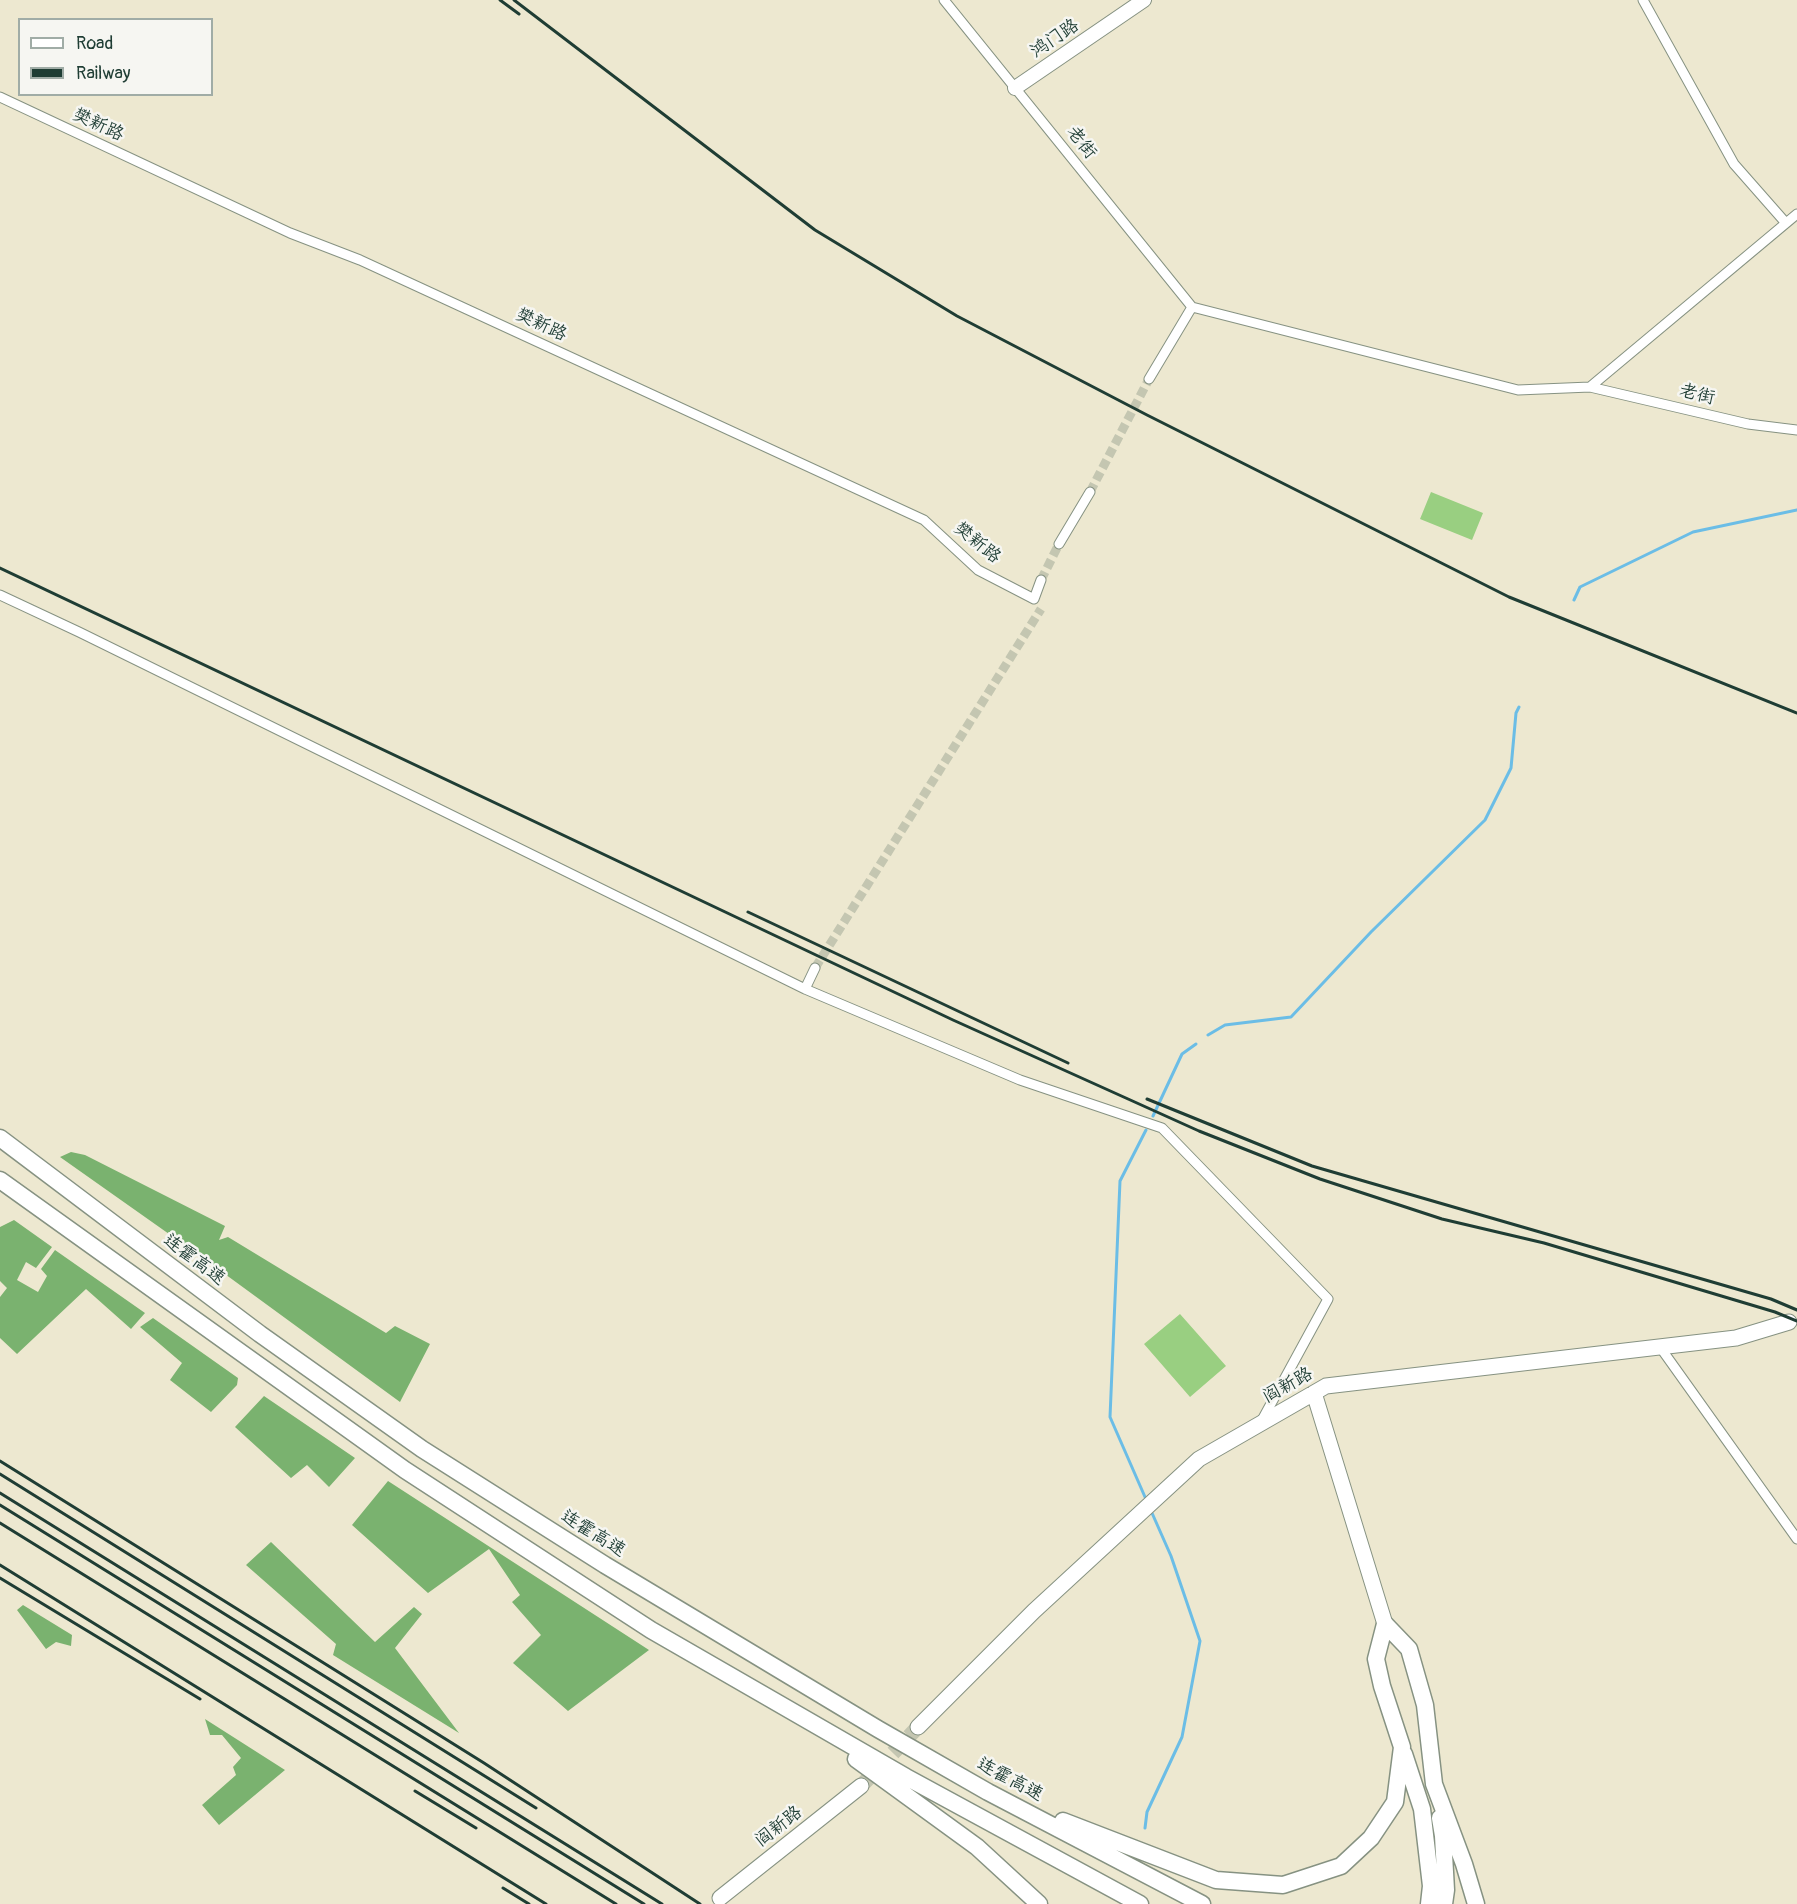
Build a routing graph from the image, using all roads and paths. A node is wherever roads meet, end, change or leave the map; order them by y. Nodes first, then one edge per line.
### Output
1 (944, 0) edge
2 (1144, 0) edge
3 (1643, 0) edge
4 (1015, 88) junction
5 (0, 97) edge
6 (1797, 214) edge
7 (1785, 222) junction
8 (1192, 308) junction
9 (1149, 379) tunnel mouth
10 (1590, 387) junction
11 (1797, 430) edge
12 (1090, 492) tunnel mouth
13 (1059, 544) tunnel mouth
14 (1041, 580) tunnel mouth
15 (0, 595) edge
16 (1034, 599) junction
17 (1041, 609) dead end
18 (815, 968) tunnel mouth
19 (804, 989) junction
20 (0, 1138) edge
21 (0, 1180) edge
22 (1789, 1322) dead end
23 (1660, 1347) junction
24 (1314, 1393) junction
25 (1260, 1424) junction
26 (1797, 1539) edge
27 (1385, 1624) junction
28 (788, 1708) junction
29 (918, 1727) tunnel mouth
30 (1402, 1747) junction
31 (1434, 1784) junction
32 (861, 1786) tunnel mouth
33 (988, 1792) junction
34 (720, 1898) dead end
35 (1039, 1904) edge
36 (1140, 1904) edge
37 (1202, 1904) edge
38 (1429, 1904) edge
39 (1444, 1904) edge
40 (1476, 1904) edge

1 - 4 street, 老街
2 - 4 street, 鸿门路
3 - 7 street
4 - 8 street, 老街
5 - 16 street, 樊新路
6 - 7 street
7 - 10 street
8 - 9 street
8 - 10 street, 老街
10 - 11 street, 老街
12 - 13 street
14 - 16 street
15 - 19 street
16 - 17 street
18 - 19 street
19 - 25 street
20 - 33 highway, 连霍高速
21 - 28 highway
22 - 23 main road, 阎新路
23 - 24 main road, 阎新路
23 - 26 street
24 - 25 main road, 阎新路
24 - 27 main road
25 - 29 main road, 阎新路
27 - 30 highway
27 - 31 highway
28 - 35 highway
28 - 36 highway
30 - 33 highway
30 - 38 highway
31 - 39 highway
31 - 40 highway
32 - 34 main road, 阎新路
33 - 37 highway, 连霍高速

